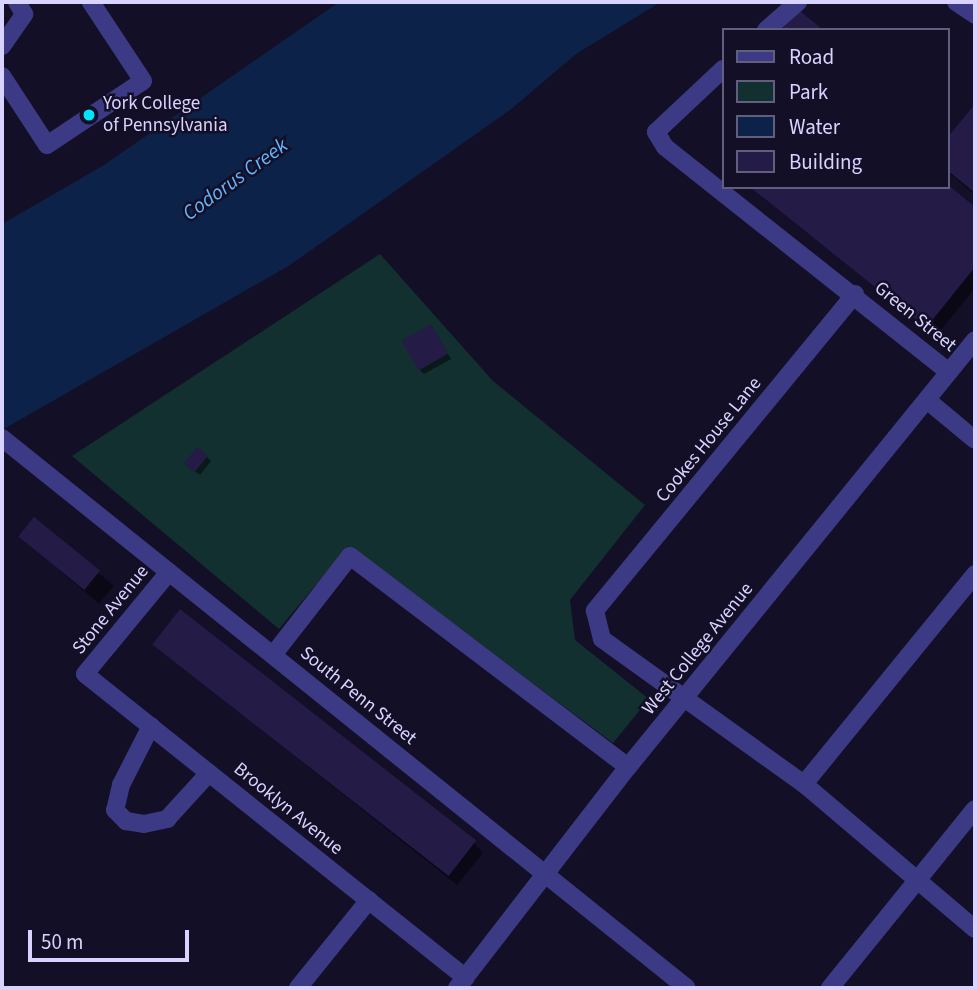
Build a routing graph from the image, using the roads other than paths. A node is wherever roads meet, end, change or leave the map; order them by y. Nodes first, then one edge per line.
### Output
1 (17, 2) edge
2 (91, 2) edge
3 (797, 2) edge
4 (956, 2) edge
5 (975, 15) edge
6 (768, 28) edge
7 (2, 46) edge
8 (722, 70) edge
9 (2, 76) edge
10 (855, 295) junction
11 (975, 340) edge
12 (949, 372) junction
13 (926, 400) junction
14 (2, 438) edge
15 (975, 440) edge
16 (169, 572) junction
17 (975, 574) edge
18 (274, 655) junction
19 (85, 674) joint
20 (685, 698) junction
21 (150, 726) junction
22 (628, 767) junction
23 (209, 773) junction
24 (804, 784) junction
25 (975, 809) edge
26 (547, 874) junction
27 (919, 877) junction
28 (369, 900) junction
29 (975, 929) edge
30 (461, 985) edge
31 (298, 988) edge
32 (687, 988) edge
33 (830, 988) edge

1 - 7 street
2 - 9 street
3 - 6 street
4 - 5 street
8 - 10 street, Green Street
10 - 12 street, Green Street
10 - 20 street, Cookes House Lane
11 - 12 street, West College Avenue
12 - 13 street, West College Avenue
13 - 15 street
13 - 20 street, West College Avenue
14 - 16 street, South Penn Street
16 - 18 street, South Penn Street
16 - 19 street, Stone Avenue
17 - 24 street
18 - 22 street
18 - 26 street, South Penn Street
19 - 21 street, Brooklyn Avenue
20 - 22 street, West College Avenue
20 - 24 street
21 - 23 street, Brooklyn Avenue
21 - 23 street
22 - 26 street, West College Avenue
23 - 28 street, Brooklyn Avenue
24 - 27 street
25 - 27 street
26 - 30 street, West College Avenue
26 - 32 street, South Penn Street
27 - 29 street
27 - 33 street
28 - 30 street, Brooklyn Avenue
28 - 31 street

